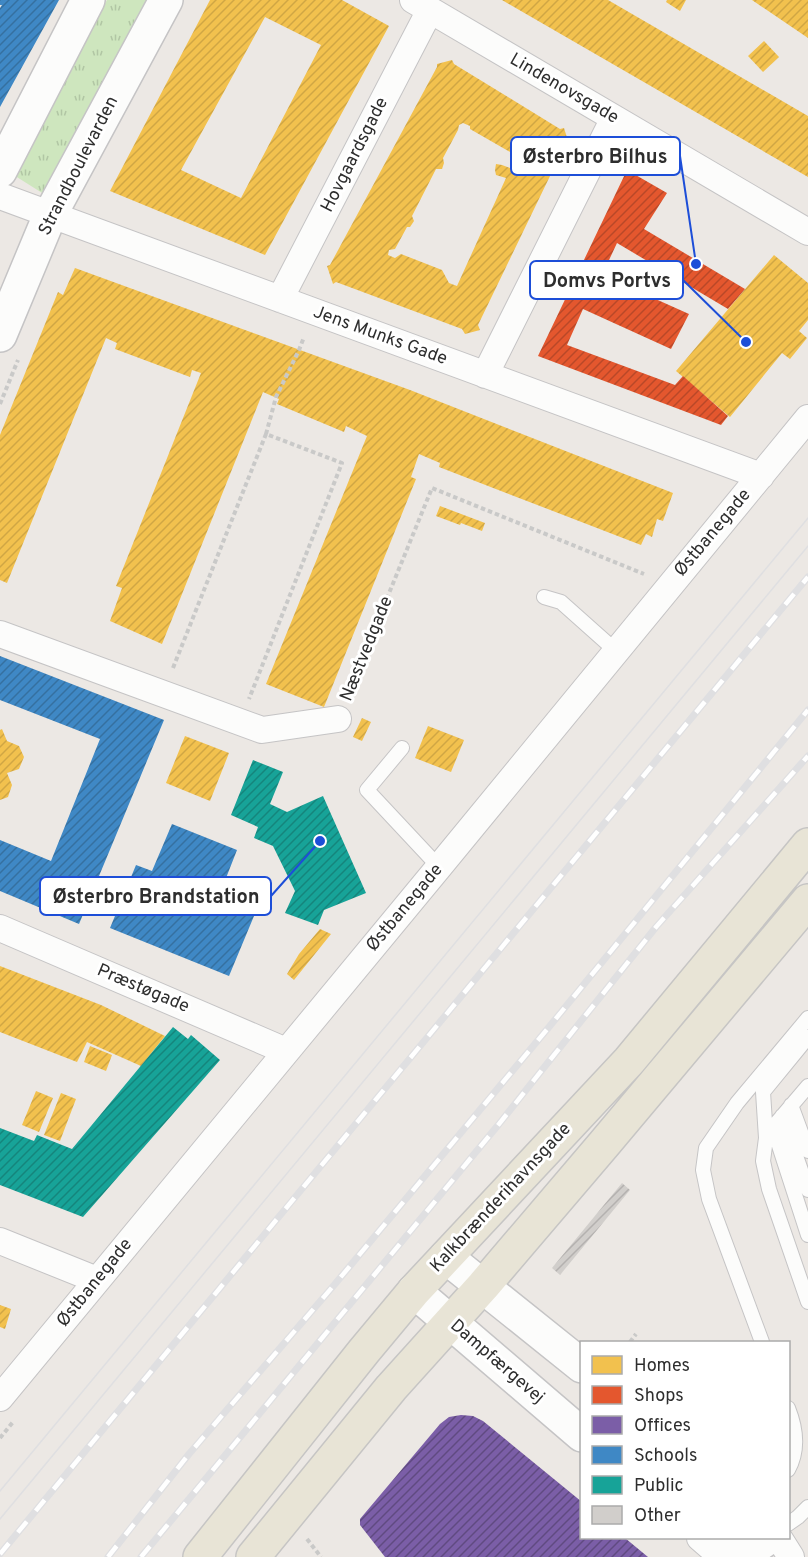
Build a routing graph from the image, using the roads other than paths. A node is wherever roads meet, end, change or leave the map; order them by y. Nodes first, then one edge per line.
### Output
1 (88, 0) edge
2 (166, 0) edge
3 (422, 5) edge
4 (614, 118) junction
5 (0, 171) edge
6 (0, 196) edge
7 (50, 215) junction
8 (808, 232) edge
9 (280, 299) junction
10 (0, 335) edge
11 (485, 375) junction
12 (808, 418) edge
13 (761, 476) junction
14 (544, 597) dead end
15 (0, 634) edge
16 (616, 651) junction
17 (338, 719) road end
18 (402, 748) dead end
19 (808, 844) edge
20 (439, 867) junction
21 (808, 902) edge
22 (0, 928) edge
23 (808, 1018) edge
24 (808, 1037) edge
25 (286, 1051) junction
26 (808, 1086) edge
27 (778, 1122) junction
28 (808, 1151) edge
29 (808, 1190) edge
30 (808, 1235) edge
31 (0, 1241) edge
32 (446, 1257) junction
33 (97, 1280) junction
34 (483, 1286) junction
35 (414, 1291) junction
36 (808, 1302) edge
37 (450, 1323) junction
38 (762, 1341) edge
39 (580, 1364) edge
40 (0, 1398) edge
41 (790, 1412) edge
42 (580, 1434) edge
43 (790, 1467) edge
44 (808, 1507) edge
45 (790, 1523) edge
46 (767, 1539) edge
47 (780, 1539) edge
48 (719, 1544) edge
49 (200, 1557) edge
50 (253, 1557) edge
51 (791, 1557) edge

1 - 5 street
2 - 7 street, Strandboulevarden
3 - 4 street, Lindenovsgade
3 - 9 street, Hovgaardsgade
4 - 8 street, Lindenovsgade
4 - 11 street
6 - 7 street, Jens Munks Gade
7 - 9 street, Jens Munks Gade
7 - 10 street, Strandboulevarden
9 - 11 street, Jens Munks Gade
11 - 13 street, Jens Munks Gade
12 - 13 street, Østbanegade
13 - 16 street, Østbanegade
14 - 16 lane
15 - 17 street, Næstvedgade
16 - 20 street, Østbanegade
18 - 20 lane
19 - 32 main road, Kalkbrænderihavnsgade
20 - 25 street, Østbanegade
21 - 34 main road
22 - 25 street, Præstøgade
23 - 38 lane
24 - 27 lane
25 - 33 street, Østbanegade
26 - 27 lane
27 - 28 lane
27 - 29 lane
27 - 30 lane
27 - 36 lane
31 - 33 street
32 - 34 street
32 - 35 main road, Kalkbrænderihavnsgade
33 - 40 street, Østbanegade
34 - 37 main road
34 - 39 street
35 - 37 street, Dampfærgevej
35 - 49 main road, Kalkbrænderihavnsgade
37 - 42 street, Dampfærgevej
37 - 50 main road
41 - 43 lane
44 - 45 lane
46 - 48 street
47 - 51 street

